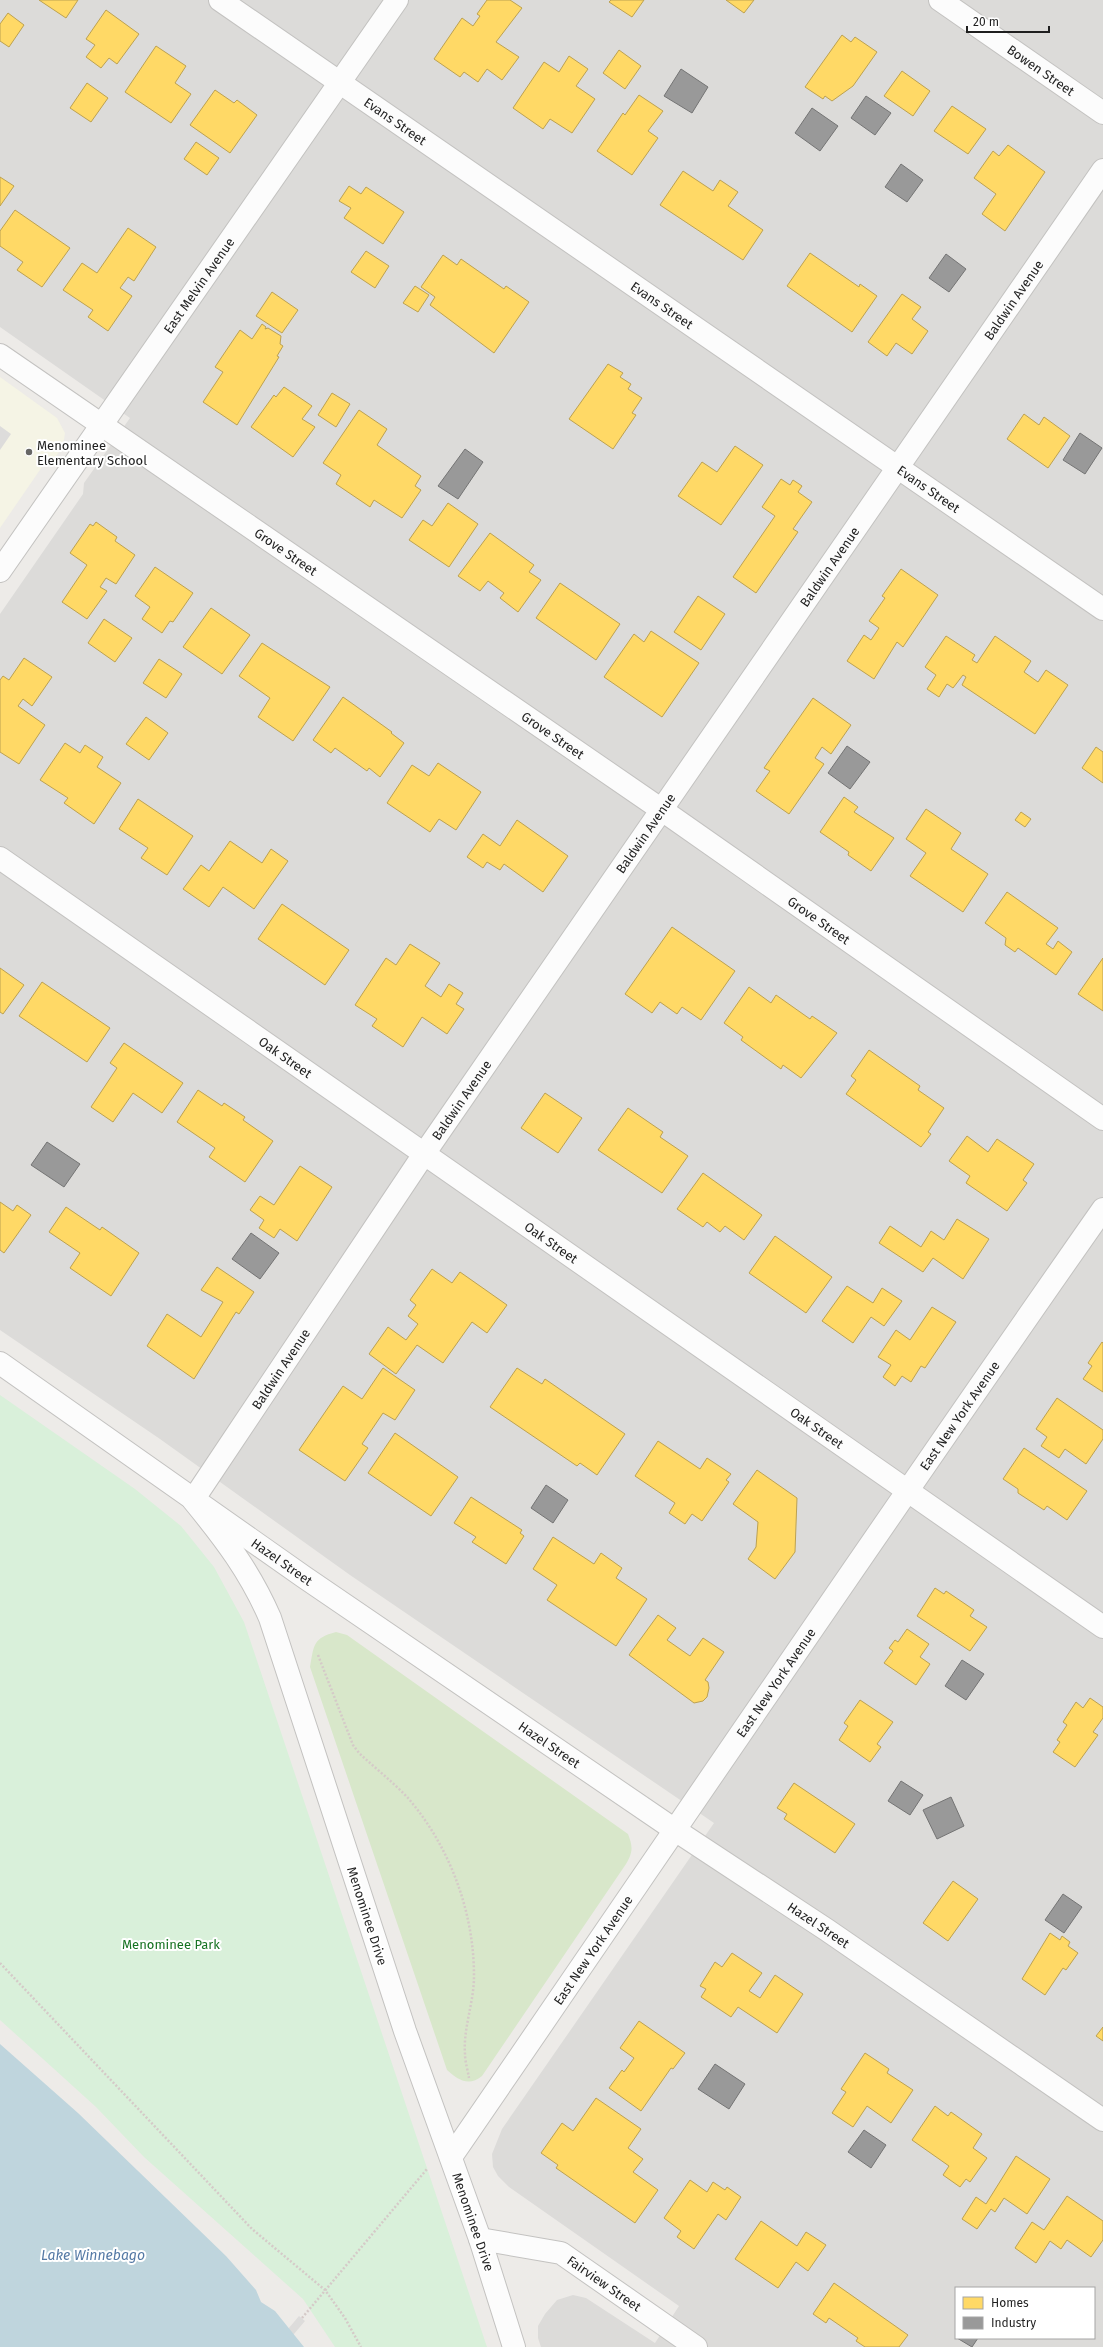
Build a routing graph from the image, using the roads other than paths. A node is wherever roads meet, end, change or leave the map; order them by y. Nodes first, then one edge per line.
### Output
1 (220, 0) edge
2 (397, 0) edge
3 (940, 0) edge
4 (339, 83) junction
5 (1103, 113) edge
6 (1103, 170) edge
7 (0, 355) edge
8 (100, 425) junction
9 (898, 466) junction
10 (0, 571) edge
11 (1103, 609) edge
12 (662, 810) junction
13 (0, 858) edge
14 (1103, 1119) edge
15 (424, 1154) junction
16 (1103, 1209) edge
17 (0, 1363) edge
18 (905, 1491) junction
19 (193, 1500) junction
20 (1103, 1627) edge
21 (675, 1830) junction
22 (1103, 2120) edge
23 (449, 2153) junction
24 (480, 2239) junction
25 (514, 2347) edge
26 (696, 2347) edge

1 - 4 street, Evans Street
2 - 4 street, East Melvin Avenue
3 - 5 street, Bowen Street
4 - 8 street, East Melvin Avenue
4 - 9 street, Evans Street
6 - 9 street, Baldwin Avenue
7 - 8 street, Grove Street
8 - 10 street, East Melvin Avenue
8 - 12 street, Grove Street
9 - 11 street, Evans Street
9 - 12 street, Baldwin Avenue
12 - 14 street, Grove Street
12 - 15 street, Baldwin Avenue
13 - 15 street, Oak Street
15 - 18 street, Oak Street
15 - 19 street, Baldwin Avenue
16 - 18 street, East New York Avenue
17 - 19 street, Hazel Street
18 - 20 street, Oak Street
18 - 21 street, East New York Avenue
19 - 21 street, Hazel Street
19 - 23 street, Menominee Drive
21 - 22 street, Hazel Street
21 - 23 street, East New York Avenue
23 - 24 street, Menominee Drive
24 - 25 street, Menominee Drive
24 - 26 street, Fairview Street

